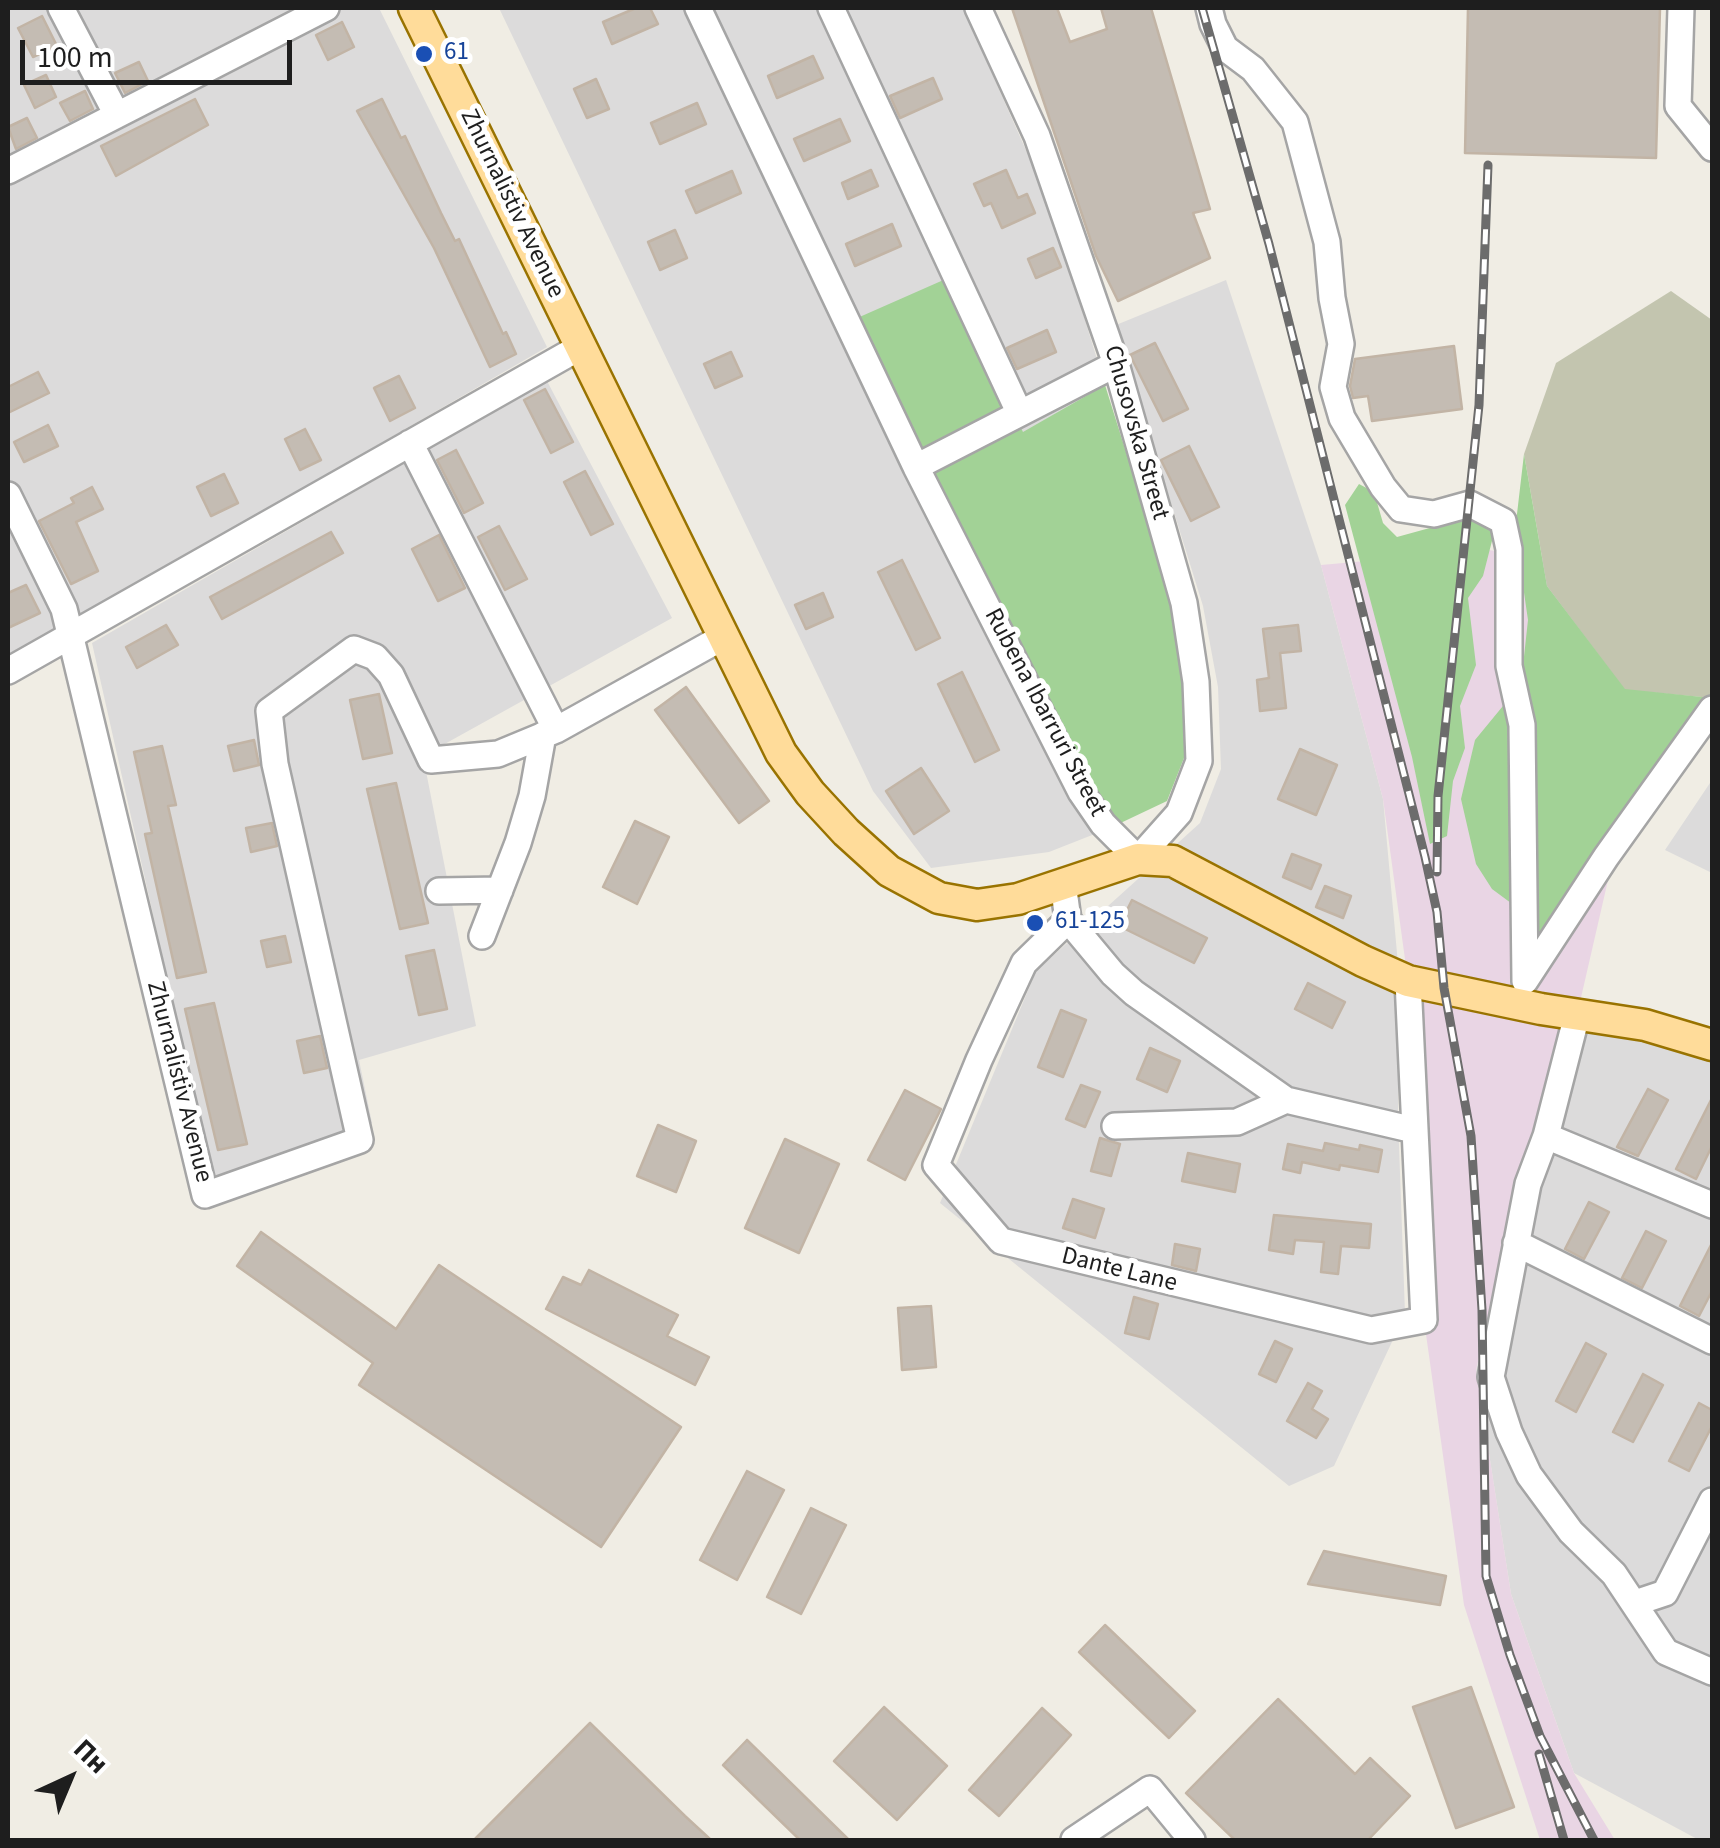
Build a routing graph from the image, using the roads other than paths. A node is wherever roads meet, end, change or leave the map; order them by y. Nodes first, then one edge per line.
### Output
1 (61, 8) edge
2 (326, 8) edge
3 (414, 8) edge
4 (698, 8) edge
5 (831, 8) edge
6 (978, 8) edge
7 (1209, 8) edge
8 (1680, 8) edge
9 (117, 114) junction
10 (1712, 148) edge
11 (8, 171) edge
12 (582, 346) junction
13 (1116, 364) junction
14 (1019, 412) junction
15 (410, 443) junction
16 (916, 467) junction
17 (8, 495) edge
18 (725, 636) junction
19 (70, 637) junction
20 (8, 671) edge
21 (1712, 710) edge
22 (550, 732) junction
23 (1138, 859) junction
24 (1063, 883) junction
25 (500, 890) junction
26 (439, 891) dead end
27 (1068, 920) junction
28 (482, 936) dead end
29 (1408, 981) junction
30 (1519, 992) junction
31 (1577, 1015) junction
32 (1712, 1045) edge
33 (1286, 1100) junction
34 (1114, 1126) dead end
35 (1414, 1130) junction
36 (1546, 1136) junction
37 (1712, 1205) edge
38 (1516, 1244) junction
39 (1712, 1341) edge
40 (1712, 1501) edge
41 (1635, 1602) junction
42 (1708, 1669) edge
43 (1074, 1840) edge
44 (1192, 1840) edge

1 - 9 street
2 - 9 street
3 - 12 main road, Zhurnalistiv Avenue
4 - 16 street, Rubena Ibarruri Street
5 - 14 street
6 - 13 street, Chusovska Street
7 - 30 street
8 - 10 street
9 - 11 street
12 - 15 street
12 - 18 main road, Zhurnalistiv Avenue
13 - 14 street
13 - 23 street, Chusovska Street
14 - 16 street
15 - 19 street
15 - 22 street
16 - 23 street, Rubena Ibarruri Street
17 - 19 street
18 - 22 street, Zhurnalistiv Avenue
18 - 24 main road, Zhurnalistiv Avenue
19 - 20 street
19 - 22 street, Zhurnalistiv Avenue
21 - 30 street
22 - 25 street
23 - 24 main road, Zhurnalistiv Avenue
23 - 29 main road
24 - 27 street
25 - 26 street
25 - 28 street
27 - 33 street
27 - 35 street, Dante Lane
29 - 30 main road
29 - 35 street, Dante Lane
30 - 31 main road
31 - 32 main road
31 - 36 street
33 - 34 street
33 - 35 street
36 - 37 street
36 - 38 street
38 - 39 street
38 - 41 street
40 - 41 street
41 - 42 street
43 - 44 street

